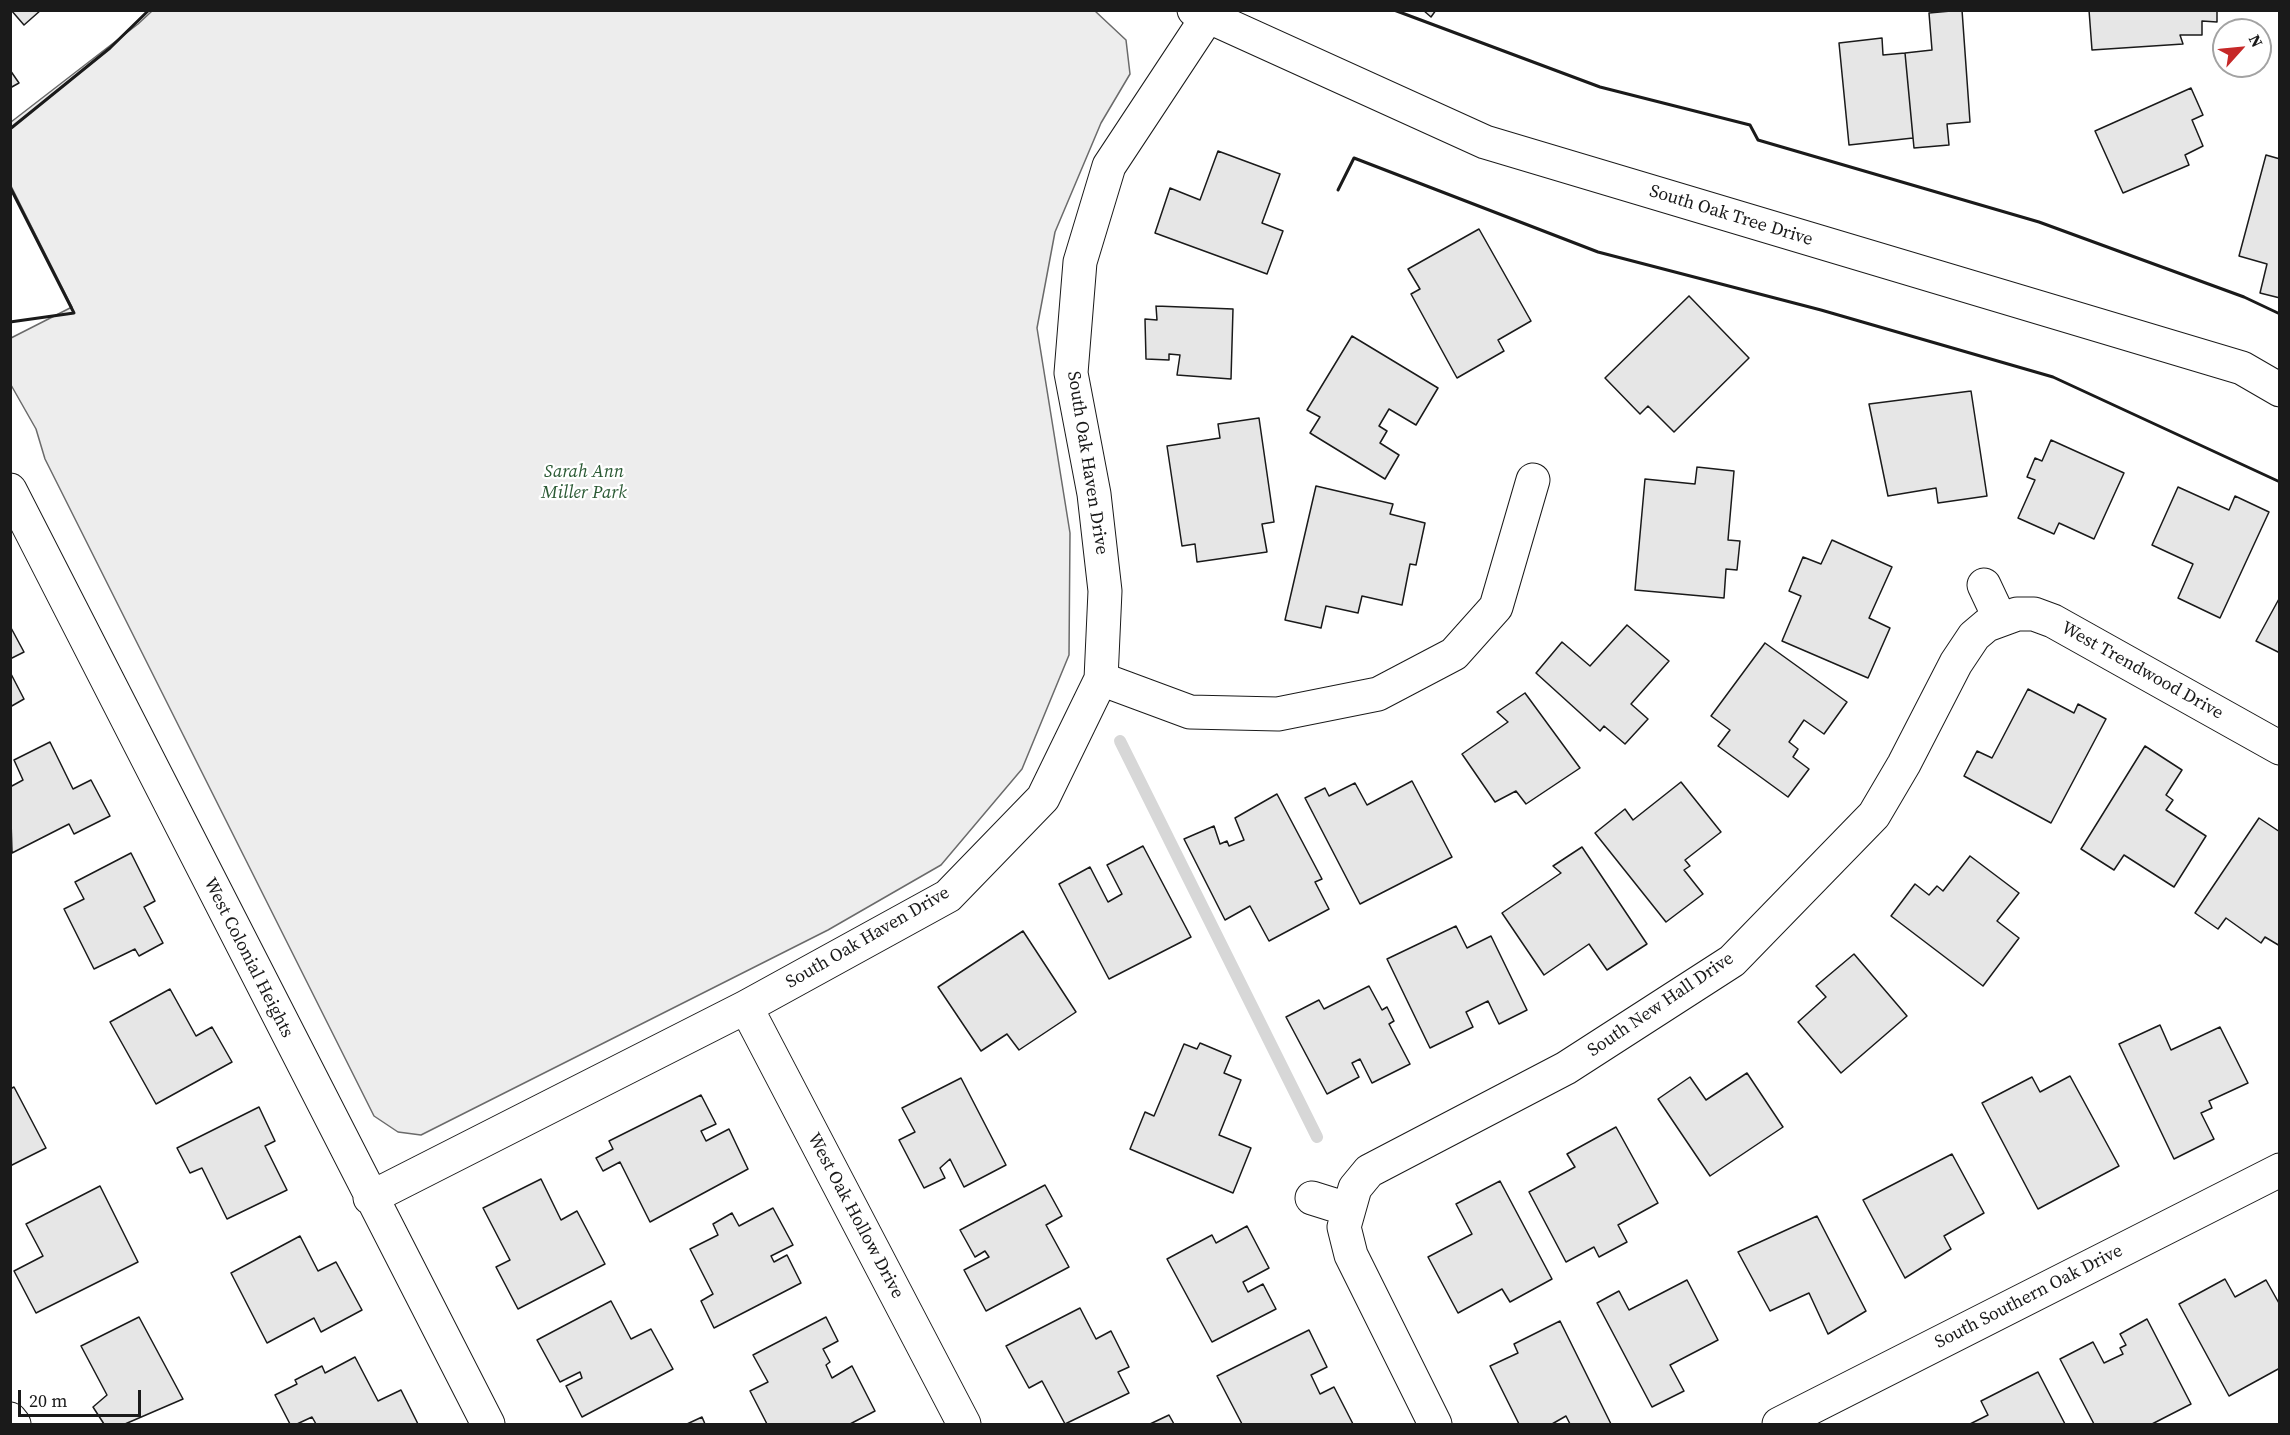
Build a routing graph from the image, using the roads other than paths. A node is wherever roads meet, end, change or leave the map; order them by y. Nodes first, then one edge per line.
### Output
1 (1204, 13) edge
2 (2280, 390) edge
3 (1533, 480) dead end
4 (10, 489) edge
5 (1984, 585) dead end
6 (2000, 619) junction
7 (1101, 680) junction
8 (2280, 748) edge
9 (746, 1007) junction
10 (2280, 1170) edge
11 (370, 1198) junction
12 (1312, 1198) dead end
13 (1347, 1209) junction
14 (10, 1419) edge
15 (14, 1425) edge
16 (488, 1425) edge
17 (964, 1425) edge
18 (1435, 1425) edge
19 (1779, 1425) edge

1 - 2 street, South Oak Tree Drive
1 - 7 street, South Oak Haven Drive
3 - 7 street
4 - 11 street, West Colonial Heights
5 - 6 street
6 - 8 street, West Trendwood Drive
6 - 13 street, South New Hall Drive
7 - 9 street, South Oak Haven Drive
9 - 11 street, South Oak Haven Drive
9 - 17 street, West Oak Hollow Drive
10 - 19 street, South Southern Oak Drive
11 - 16 street, West Colonial Heights
12 - 13 street
13 - 18 street
14 - 15 street

